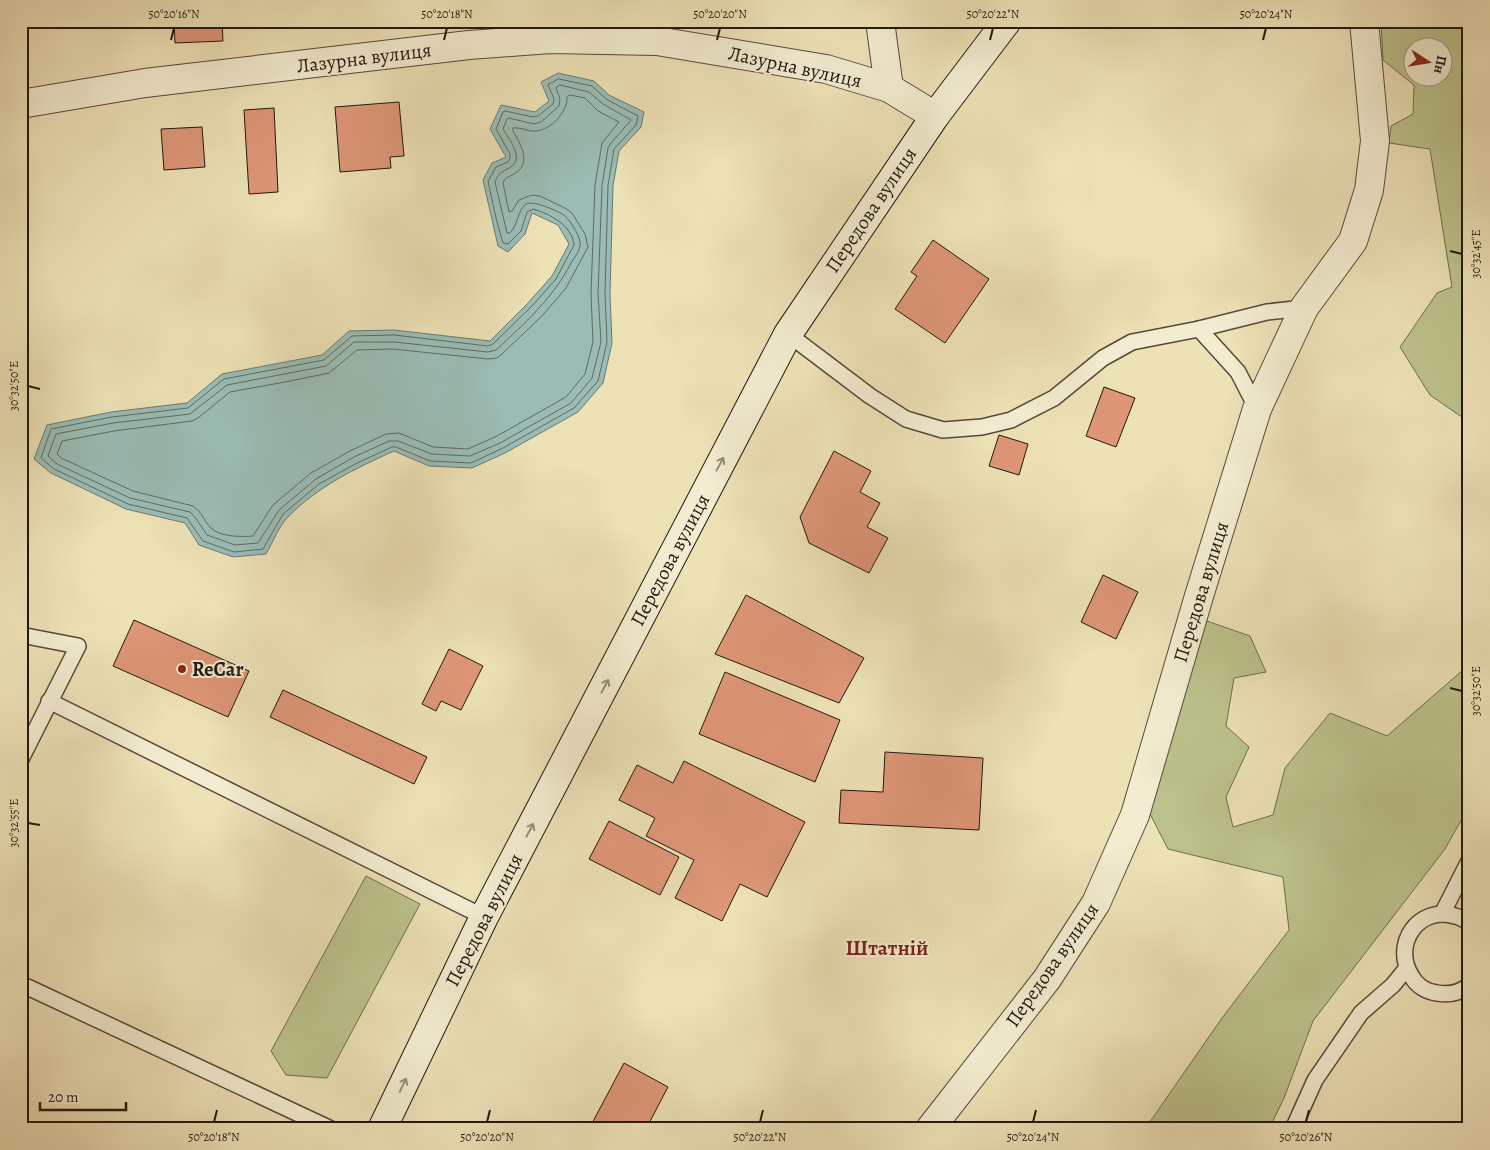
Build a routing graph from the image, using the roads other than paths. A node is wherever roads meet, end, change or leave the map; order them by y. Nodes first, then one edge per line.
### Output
1 (880, 21) edge
2 (1007, 21) edge
3 (1364, 21) edge
4 (889, 88) junction
5 (21, 104) edge
6 (935, 116) junction
7 (1304, 308) junction
8 (1199, 329) junction
9 (788, 334) junction
10 (1257, 409) junction
11 (21, 635) edge
12 (49, 701) junction
13 (21, 759) edge
14 (1469, 862) edge
15 (1442, 914) junction
16 (484, 917) junction
17 (1469, 923) edge
18 (1406, 969) junction
19 (21, 984) edge
20 (1469, 985) edge
21 (331, 1129) edge
22 (382, 1129) edge
23 (930, 1129) edge
24 (1293, 1129) edge

1 - 4 street
2 - 6 street, Передова вулиця
3 - 7 street, Передова вулиця
4 - 5 street, Лазурна вулиця
4 - 6 street, Лазурна вулиця
6 - 9 street, Передова вулиця
7 - 8 lane
7 - 10 street, Передова вулиця
8 - 9 lane
8 - 10 lane
16 -> 9 street, Передова вулиця
10 - 23 street, Передова вулиця
11 - 12 lane
12 - 13 lane
12 - 16 lane
14 - 15 lane
15 - 17 lane
15 - 18 lane
22 -> 16 street, Передова вулиця
18 - 20 lane
18 - 24 lane
19 - 21 lane

